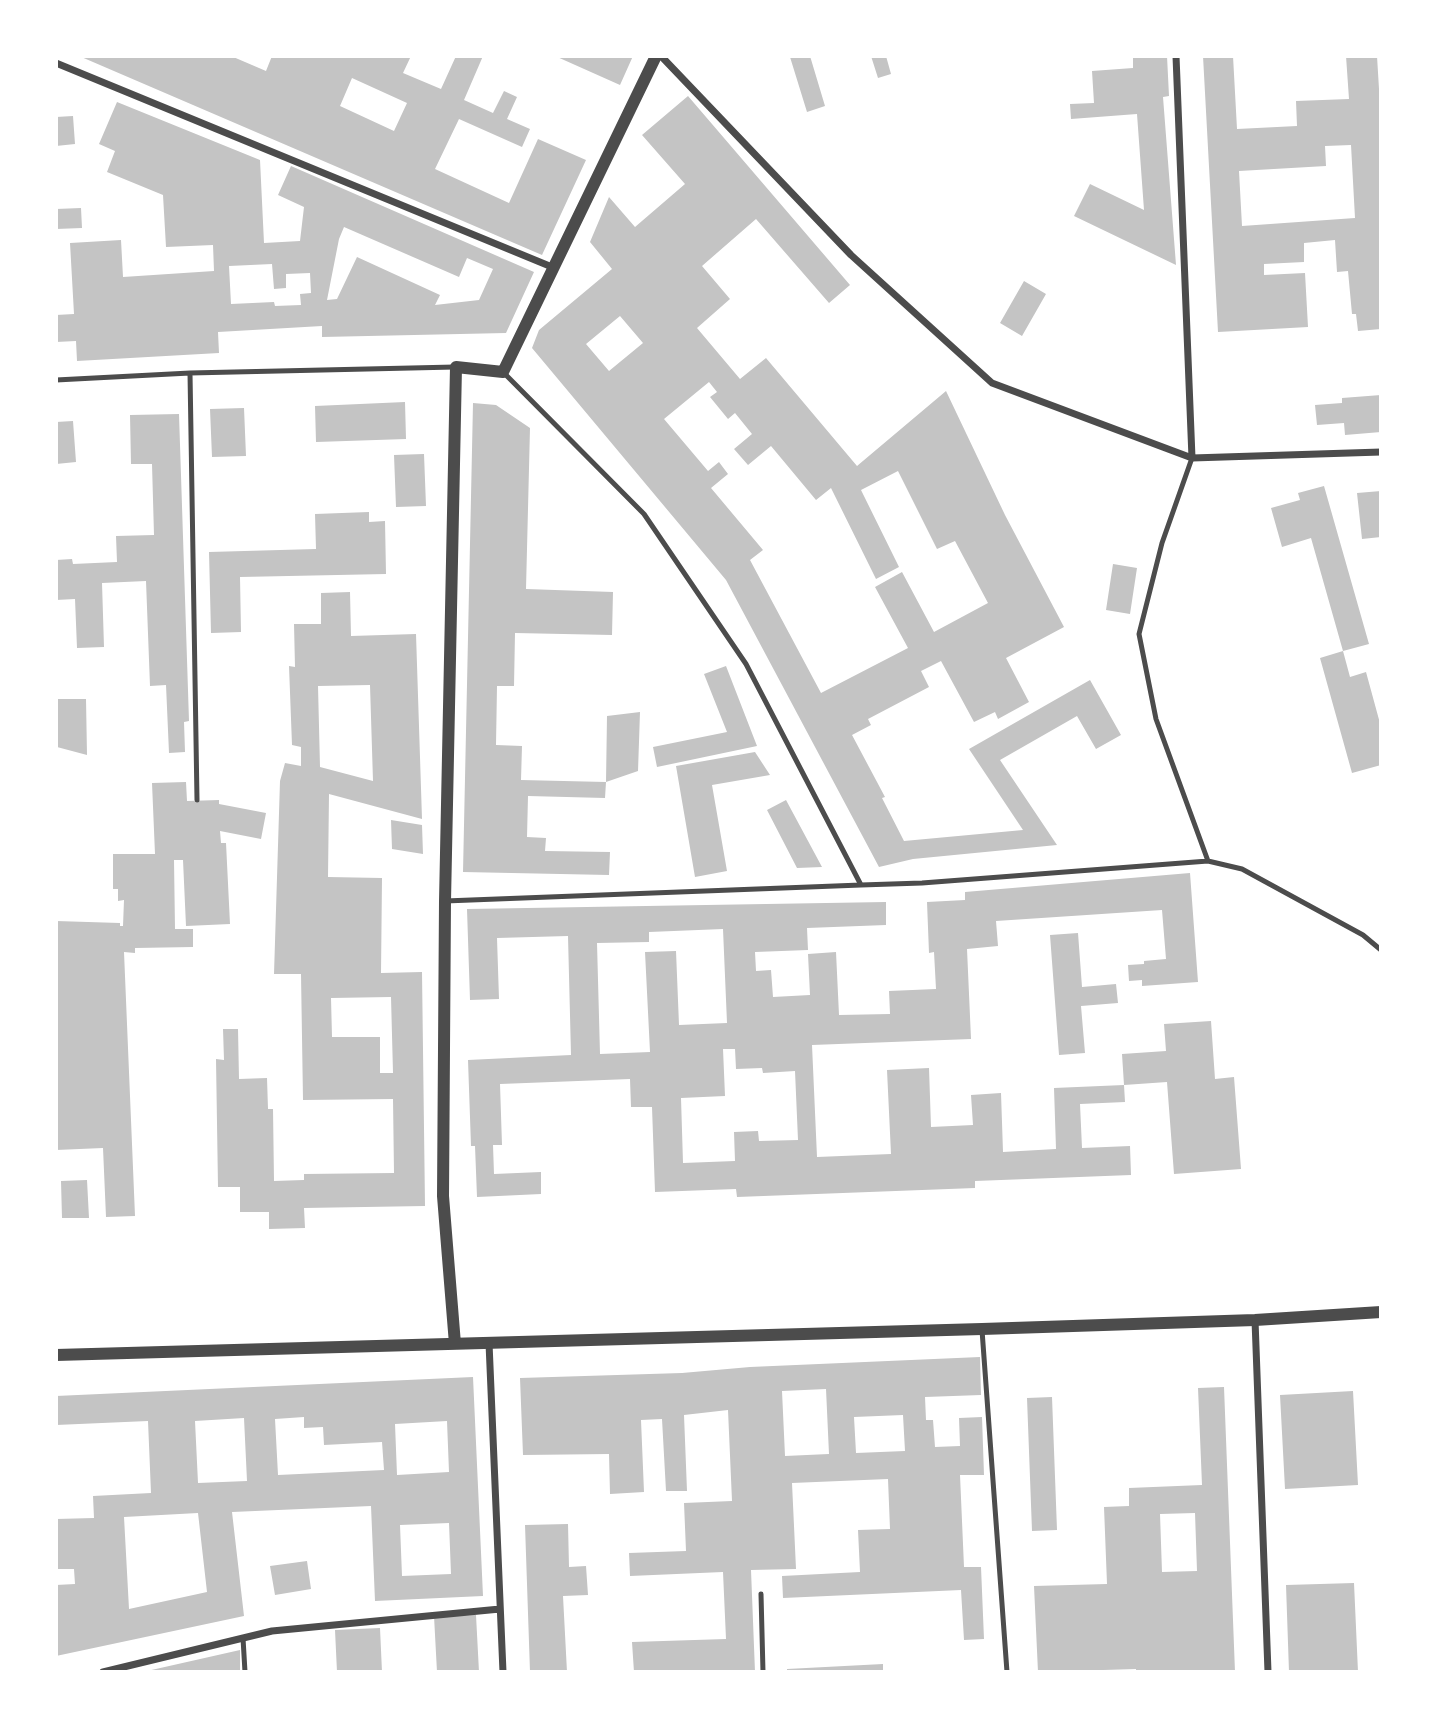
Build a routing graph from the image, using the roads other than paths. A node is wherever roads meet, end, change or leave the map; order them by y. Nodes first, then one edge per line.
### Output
1 (659, 56) edge
2 (1176, 56) edge
3 (56, 63) edge
4 (552, 267) junction
5 (456, 367) junction
6 (503, 372) junction
7 (190, 373) junction
8 (56, 380) edge
9 (1381, 452) edge
10 (1192, 458) junction
11 (197, 800) dead end
12 (1208, 861) junction
13 (861, 885) junction
14 (445, 901) junction
15 (1381, 950) edge
16 (1381, 1311) edge
17 (1255, 1320) junction
18 (982, 1329) junction
19 (489, 1343) junction
20 (455, 1344) junction
21 (56, 1355) edge
22 (761, 1594) dead end
23 (500, 1609) junction
24 (243, 1638) junction
25 (103, 1672) edge
26 (245, 1672) edge
27 (503, 1672) edge
28 (763, 1672) edge
29 (1007, 1672) edge
30 (1268, 1672) edge

1 - 4 street
1 - 10 street
2 - 10 street
3 - 4 street
4 - 6 street
5 - 6 street
5 - 7 lane
5 - 14 street
6 - 13 lane
7 - 8 lane
7 - 11 lane
9 - 10 street
10 - 12 lane
12 - 13 lane
12 - 15 lane
13 - 14 lane
14 - 20 street
16 - 17 street
17 - 18 street
17 - 30 street
18 - 19 street
18 - 29 lane
19 - 20 street
19 - 23 street
20 - 21 street
22 - 28 lane
23 - 24 street
23 - 27 street
24 - 25 street
24 - 26 lane

